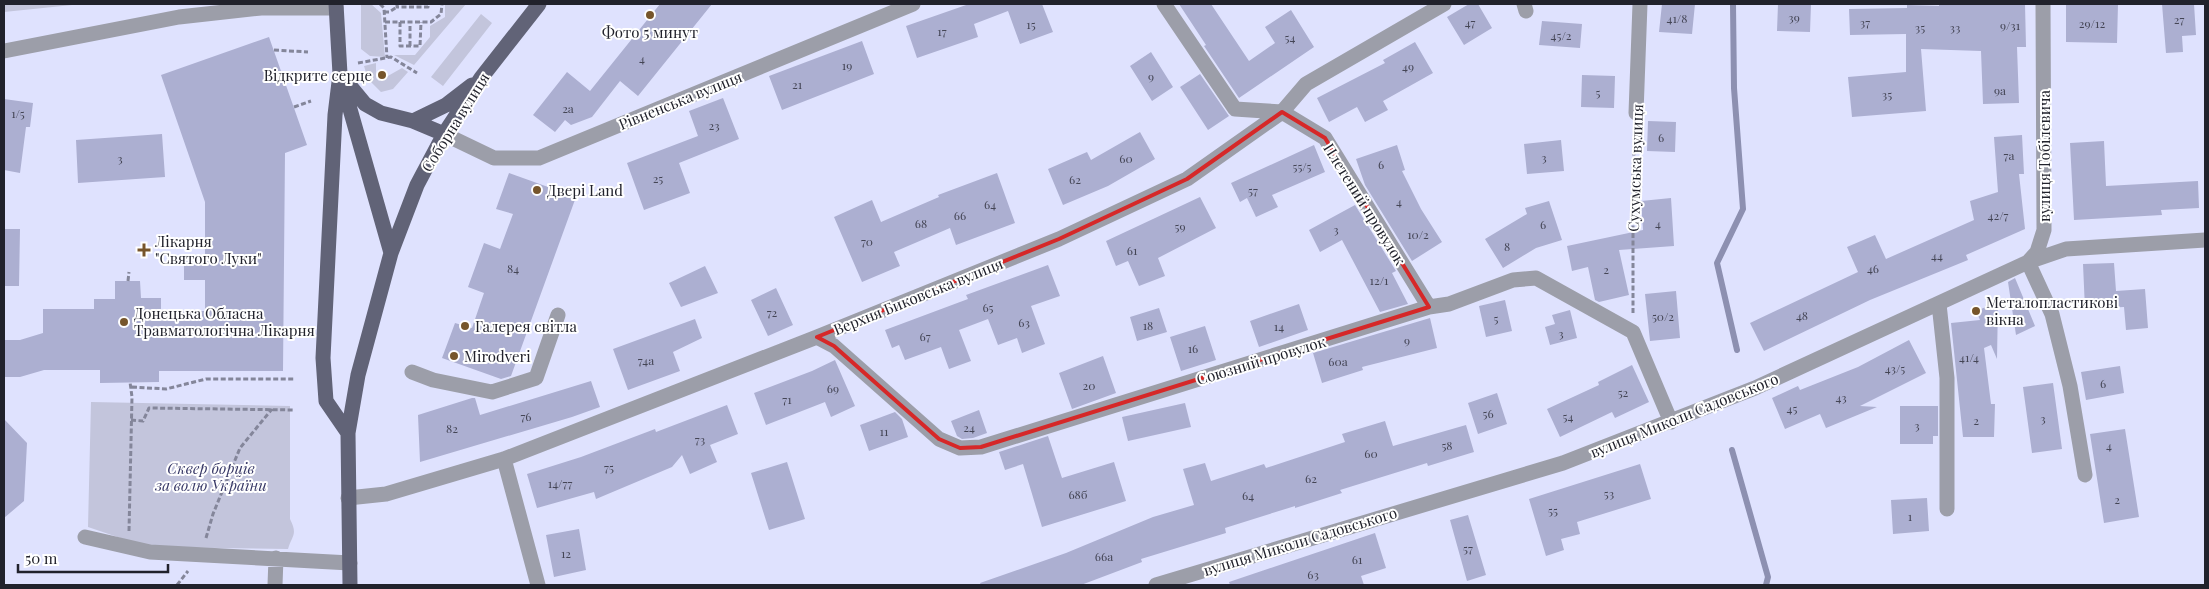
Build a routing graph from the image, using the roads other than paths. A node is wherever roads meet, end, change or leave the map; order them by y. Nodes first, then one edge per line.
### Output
1 (539, 4) edge
2 (914, 4) edge
3 (1164, 4) edge
4 (1444, 4) edge
5 (1640, 4) edge
6 (2043, 4) edge
7 (336, 6) edge
8 (4, 52) edge
9 (340, 74) junction
10 (481, 78) junction
11 (1282, 112) junction
12 (1636, 113) road end
13 (413, 121) junction
14 (444, 134) junction
15 (2205, 240) edge
16 (391, 253) junction
17 (2028, 262) junction
18 (1939, 304) junction
19 (1429, 307) junction
20 (558, 315) dead end
21 (817, 337) junction
22 (412, 372) dead end
23 (1671, 422) junction
24 (348, 433) junction
25 (504, 459) junction
26 (2085, 476) dead end
27 (348, 498) junction
28 (1947, 509) dead end
29 (85, 537) dead end
30 (276, 558) junction
31 (350, 563) junction
32 (275, 585) edge
33 (350, 585) edge
34 (538, 585) edge
35 (1156, 585) edge

1 - 10 main road, Соборна вулиця
2 - 14 street, Рівненська вулиця
3 - 11 street, Плетений провулок
4 - 11 street, Верхня Биковська вулиця
5 - 12 street, Сухумська вулиця
6 - 17 street, вулиця Тобілевича
7 - 8 street
7 - 9 main road
9 - 13 main road
9 - 16 main road
9 - 24 main road
10 - 13 main road
10 - 14 main road, Соборна вулиця
11 - 19 street, Плетений провулок
11 - 21 street, Верхня Биковська вулиця
13 - 14 main road
14 - 16 main road, Соборна вулиця
15 - 17 street, вулиця Миколи Садовського
16 - 24 main road, Соборна вулиця
17 - 18 street, вулиця Миколи Садовського
17 - 26 street
18 - 23 street, вулиця Миколи Садовського
18 - 28 street
19 - 21 street, Союзний провулок
19 - 23 street, Союзний провулок
20 - 22 street
21 - 25 street, Верхня Биковська вулиця
23 - 35 street, вулиця Миколи Садовського
24 - 27 main road, Соборна вулиця
25 - 27 street, Верхня Биковська вулиця
25 - 34 street
27 - 31 main road, Соборна вулиця
29 - 30 street
30 - 31 street
30 - 32 street
31 - 33 main road, Соборна вулиця

